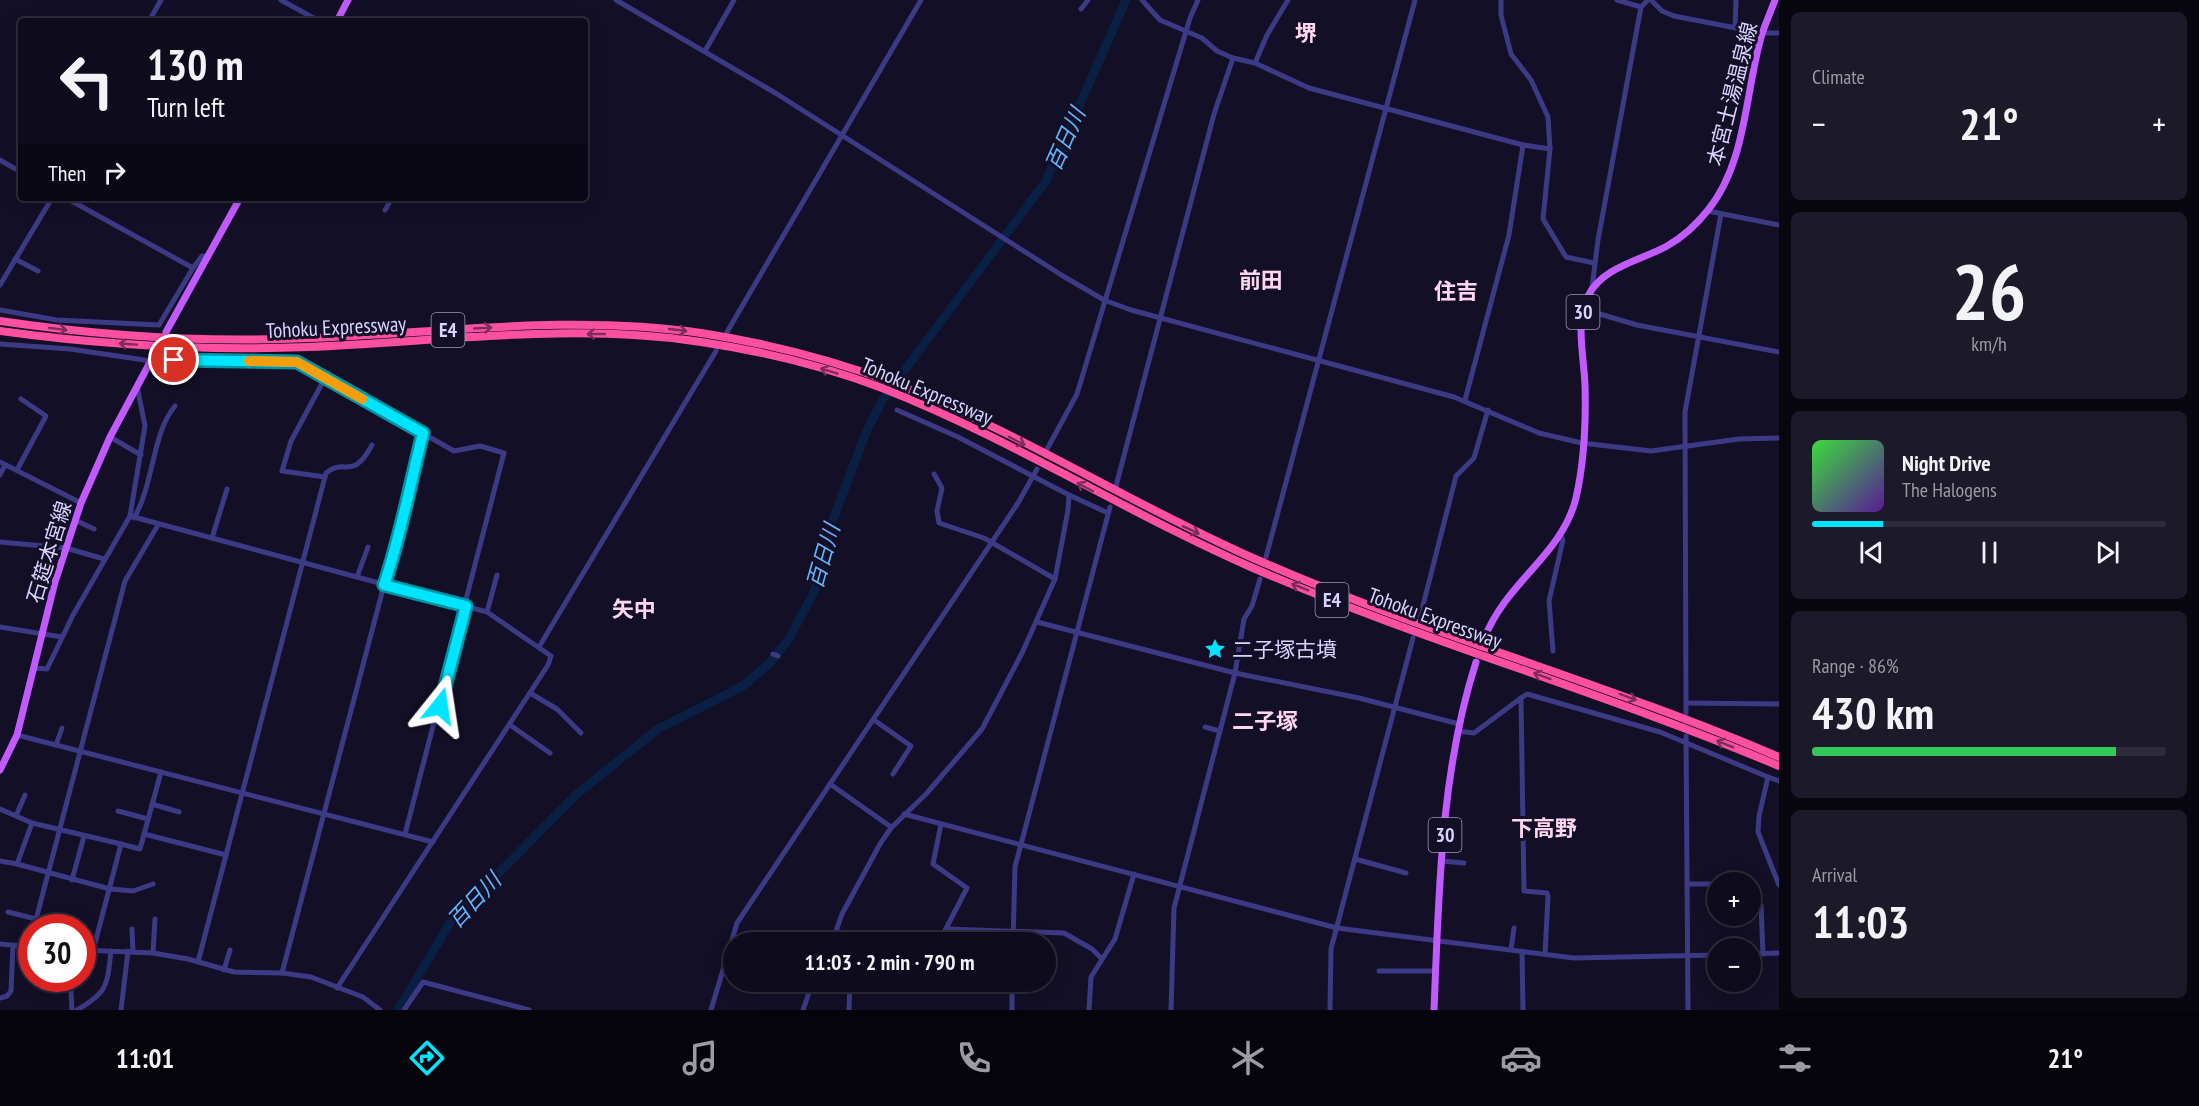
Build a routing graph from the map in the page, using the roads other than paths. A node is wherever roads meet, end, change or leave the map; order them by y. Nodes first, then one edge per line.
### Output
1 (161, 0) edge
2 (281, 0) edge
3 (348, 0) edge
4 (616, 0) edge
5 (734, 0) edge
6 (921, 0) edge
7 (1088, 0) edge
8 (1142, 0) edge
9 (1198, 0) edge
10 (1288, 0) edge
11 (1415, 0) edge
12 (1501, 0) edge
13 (1617, 0) edge
14 (1650, 0) edge
15 (1736, 0) edge
16 (1775, 0) edge
17 (1641, 7) junction
18 (1081, 9) dead end
19 (151, 18) edge
20 (314, 18) edge
21 (339, 18) edge
22 (1735, 28) junction
23 (1186, 30) junction
24 (1762, 33) junction
25 (1779, 33) edge
26 (705, 51) junction
27 (1233, 58) junction
28 (1255, 63) junction
29 (1386, 108) junction
30 (842, 135) junction
31 (1523, 145) junction
32 (1550, 149) junction
33 (0, 161) edge
34 (18, 170) edge
35 (50, 201) edge
36 (71, 201) edge
37 (238, 201) edge
38 (390, 201) edge
39 (385, 210) dead end
40 (1708, 211) junction
41 (1721, 214) junction
42 (1779, 225) edge
43 (208, 256) junction
44 (15, 259) junction
45 (1594, 263) junction
46 (193, 268) junction
47 (38, 271) dead end
48 (0, 285) edge
49 (1592, 288) junction
50 (1104, 300) junction
51 (1583, 309) junction
52 (0, 310) edge
53 (1160, 320) junction
54 (0, 321) edge
55 (0, 331) edge
56 (166, 332) dead end
57 (727, 332) dead end
58 (1698, 337) junction
59 (0, 344) edge
60 (716, 351) dead end
61 (1779, 352) edge
62 (155, 353) dead end
63 (151, 361) junction
64 (1318, 362) junction
65 (326, 378) junction
66 (137, 385) junction
67 (21, 399) dead end
68 (1465, 400) junction
69 (175, 406) dead end
70 (897, 410) dead end
71 (1488, 410) junction
72 (423, 433) junction
73 (110, 437) junction
74 (1779, 438) edge
75 (1582, 443) junction
76 (372, 445) dead end
77 (1684, 448) junction
78 (1046, 451) dead end
79 (141, 455) junction
80 (3, 463) edge
81 (1037, 469) dead end
82 (17, 470) junction
83 (934, 474) dead end
84 (0, 475) edge
85 (1034, 476) junction
86 (325, 477) junction
87 (1116, 486) dead end
88 (227, 489) dead end
89 (1068, 495) junction
90 (81, 503) junction
91 (132, 517) junction
92 (75, 520) junction
93 (158, 525) junction
94 (93, 529) dead end
95 (1560, 534) junction
96 (212, 538) junction
97 (0, 542) edge
98 (991, 542) junction
99 (368, 547) dead end
100 (66, 548) junction
101 (1266, 557) dead end
102 (104, 559) junction
103 (303, 562) junction
104 (497, 575) dead end
105 (357, 577) junction
106 (1055, 579) junction
107 (1260, 579) dead end
108 (384, 585) junction
109 (466, 606) junction
110 (487, 612) junction
111 (1420, 617) dead end
112 (1037, 622) junction
113 (0, 627) edge
114 (41, 634) junction
115 (1076, 634) junction
116 (62, 637) junction
117 (1485, 637) dead end
118 (1413, 638) dead end
119 (539, 647) junction
120 (1553, 651) dead end
121 (1476, 662) dead end
122 (34, 668) junction
123 (1235, 673) junction
124 (530, 693) junction
125 (1521, 698) junction
126 (1686, 703) junction
127 (1779, 704) edge
128 (1395, 709) junction
129 (1686, 712) tunnel mouth
130 (874, 720) junction
131 (510, 725) junction
132 (1205, 727) dead end
133 (62, 728) dead end
134 (1458, 728) junction
135 (1220, 730) junction
136 (581, 733) dead end
137 (17, 735) junction
138 (1686, 739) junction
139 (57, 745) junction
140 (80, 751) junction
141 (550, 753) dead end
142 (1779, 757) edge
143 (1779, 766) edge
144 (0, 770) edge
145 (161, 772) junction
146 (893, 774) dead end
147 (1768, 777) junction
148 (1779, 781) edge
149 (830, 784) junction
150 (242, 793) junction
151 (25, 795) dead end
152 (152, 804) junction
153 (0, 809) edge
154 (118, 811) dead end
155 (179, 812) dead end
156 (323, 813) junction
157 (904, 814) junction
158 (16, 816) junction
159 (148, 819) junction
160 (32, 823) junction
161 (941, 824) junction
162 (891, 827) junction
163 (59, 830) junction
164 (144, 834) junction
165 (405, 834) junction
166 (84, 836) junction
167 (433, 842) junction
168 (121, 844) junction
169 (1021, 845) junction
170 (226, 855) junction
171 (1355, 859) junction
172 (0, 861) edge
173 (1442, 861) junction
174 (1464, 863) dead end
175 (17, 864) junction
176 (48, 873) junction
177 (1406, 873) dead end
178 (1134, 874) junction
179 (72, 880) junction
180 (153, 884) dead end
181 (1687, 884) junction
182 (1707, 884) edge
183 (1779, 885) edge
184 (1179, 886) junction
185 (110, 889) junction
186 (1761, 905) edge
187 (8, 912) dead end
188 (18, 914) edge
189 (37, 914) edge
190 (155, 919) dead end
191 (1337, 928) junction
192 (1514, 928) dead end
193 (132, 929) dead end
194 (946, 929) junction
195 (836, 931) joint
196 (1013, 931) junction
197 (839, 932) edge
198 (944, 932) edge
199 (96, 940) edge
200 (1437, 940) junction
201 (0, 944) edge
202 (13, 945) junction
203 (18, 946) edge
204 (1511, 949) junction
205 (230, 950) dead end
206 (96, 951) edge
207 (111, 951) junction
208 (1522, 951) junction
209 (130, 952) junction
210 (153, 953) junction
211 (1779, 953) edge
212 (1545, 954) junction
213 (1763, 954) joint
214 (1707, 956) edge
215 (1688, 957) junction
216 (1102, 959) junction
217 (198, 962) junction
218 (224, 970) junction
219 (1379, 970) dead end
220 (1436, 971) junction
221 (282, 973) junction
222 (338, 988) junction
223 (71, 992) edge
224 (809, 992) edge
225 (850, 992) edge
226 (1012, 992) edge
227 (0, 998) edge
228 (72, 1010) edge
229 (77, 1010) edge
230 (121, 1010) edge
231 (380, 1010) edge
232 (404, 1010) edge
233 (529, 1010) edge
234 (711, 1010) edge
235 (803, 1010) edge
236 (849, 1010) edge
237 (1012, 1010) edge
238 (1089, 1010) edge
239 (1171, 1010) edge
240 (1330, 1010) edge
241 (1434, 1010) edge
242 (1523, 1010) edge
243 (1688, 1010) edge

1 - 19 street
2 - 20 street
3 - 21 main road
4 - 26 street
5 - 26 street
6 - 30 street
7 - 18 street
8 - 23 street
9 - 23 street
10 - 28 street
11 - 29 street
12 - 32 street
13 - 17 street
14 - 17 street
14 - 22 street
15 - 22 street
16 - 24 main road, 本宮土湯温泉線 / 30
17 - 45 street
22 - 24 street
23 - 27 street
23 - 50 street
24 - 25 street
24 - 40 main road, 本宮土湯温泉線 / 30
26 - 30 street
27 - 28 street
27 - 53 street
28 - 29 street
29 - 31 street
29 - 64 street
30 - 50 street
30 - 57 street
31 - 32 street
31 - 68 street
32 - 45 street
33 - 34 street
35 - 44 street
36 - 46 street
37 - 43 main road
38 - 39 street
40 - 41 street
40 - 49 main road, 本宮土湯温泉線 / 30
41 - 42 street
41 - 58 street
43 - 46 street
43 - 56 main road
44 - 47 street
44 - 48 street
45 - 49 street
46 - 52 street
49 - 51 main road, 30
50 - 53 street
50 - 78 street
51 - 58 street
51 - 75 main road, 30
53 - 64 street
53 - 87 street
54 -> 142 highway, Tohoku Expressway / E4
143 -> 55 highway, Tohoku Expressway / E4
58 - 61 street
58 - 77 street
59 - 63 street
60 - 119 street
62 - 63 main road, 石筵本宮線
63 - 65 street
63 - 66 main road, 石筵本宮線
64 - 68 street
64 - 101 street
65 - 72 street
65 - 86 street
66 - 73 main road, 石筵本宮線
66 - 79 street
67 - 82 street
68 - 71 street
69 - 91 street
70 - 85 street
71 - 75 street
71 - 111 street
72 - 108 street
72 - 109 street
73 - 79 street
73 - 90 main road, 石筵本宮線
74 - 77 street
75 - 77 street
75 - 95 main road, 30
76 - 86 street
77 - 126 street
79 - 91 street
80 - 82 street
80 - 84 street
81 - 85 street
82 - 90 street
83 - 98 street
85 - 89 street
85 - 98 street
86 - 103 street
88 - 96 street
89 - 106 street
89 - 115 street
90 - 92 main road, 石筵本宮線
91 - 93 street
91 - 102 street
92 - 94 street
92 - 100 main road, 石筵本宮線
93 - 96 street
93 - 140 street
95 - 117 main road, 30
95 - 120 street
96 - 103 street
97 - 100 street
98 - 106 street
98 - 130 street
99 - 105 street
100 - 102 street
100 - 114 main road, 石筵本宮線
102 - 116 street
103 - 105 street
103 - 150 street
104 - 110 street
105 - 108 street
106 - 112 street
107 - 123 street
108 - 109 street
108 - 156 street
109 - 110 street
109 - 165 street
110 - 119 street
112 - 115 street
112 - 157 street
113 - 114 street
114 - 116 street
114 - 122 main road, 石筵本宮線
115 - 123 street
115 - 169 street
116 - 122 street
118 - 128 street
119 - 124 street
121 - 134 main road, 30
122 - 137 main road, 石筵本宮線
123 - 128 street
123 - 135 street
124 - 131 street
124 - 136 street
125 - 134 street
125 - 138 street
125 - 212 street
126 - 127 street
126 - 129 street
128 - 134 street
128 - 171 street
130 - 146 street
130 - 149 street
131 - 141 street
131 - 167 street
132 - 135 street
133 - 139 street
134 - 173 main road, 30
135 - 184 street
137 - 139 street
137 - 144 main road, 石筵本宮線
138 - 147 street
138 - 181 street
139 - 140 street
140 - 145 street
140 - 163 street
145 - 150 street
145 - 152 street
147 - 148 street
147 - 183 street
149 - 162 street
149 - 234 street
150 - 156 street
150 - 170 street
151 - 158 street
152 - 155 street
152 - 159 street
153 - 158 street
154 - 159 street
156 - 165 street
156 - 221 street
157 - 161 street
157 - 162 street
158 - 160 street
159 - 164 street
160 - 163 street
160 - 175 street
161 - 169 street
161 - 194 street
162 - 195 street
163 - 166 street
163 - 176 street
164 - 168 street
164 - 170 street
165 - 167 street
166 - 168 street
166 - 179 street
167 - 222 street
168 - 185 street
169 - 178 street
169 - 196 street
170 - 217 street
171 - 177 street
171 - 191 street
172 - 175 street
173 - 174 street
173 - 200 main road, 30
175 - 176 street
176 - 179 street
176 - 189 street
178 - 184 street
178 - 216 street
179 - 185 street
180 - 185 street
181 - 182 street
181 - 215 street
184 - 191 street
184 - 239 street
185 - 199 street
186 - 213 street
187 - 188 street
190 - 210 street
191 - 200 street
191 - 240 street
192 - 204 street
193 - 209 street
194 - 196 street
194 - 198 street
195 - 197 street
196 - 216 street
200 - 204 street
200 - 220 main road, 30
201 - 202 street
202 - 203 street
202 - 227 street
204 - 208 street
205 - 218 street
206 - 207 street
207 - 209 street
207 - 229 street
208 - 212 street
208 - 242 street
209 - 210 street
209 - 230 street
210 - 217 street
211 - 213 street
212 - 215 street
214 - 215 street
215 - 243 street
216 - 238 street
217 - 218 street
218 - 221 street
219 - 220 street
220 - 241 main road, 30
221 - 222 street
222 - 231 street
223 - 228 street
224 - 235 street
225 - 236 street
226 - 237 street
232 - 233 street

